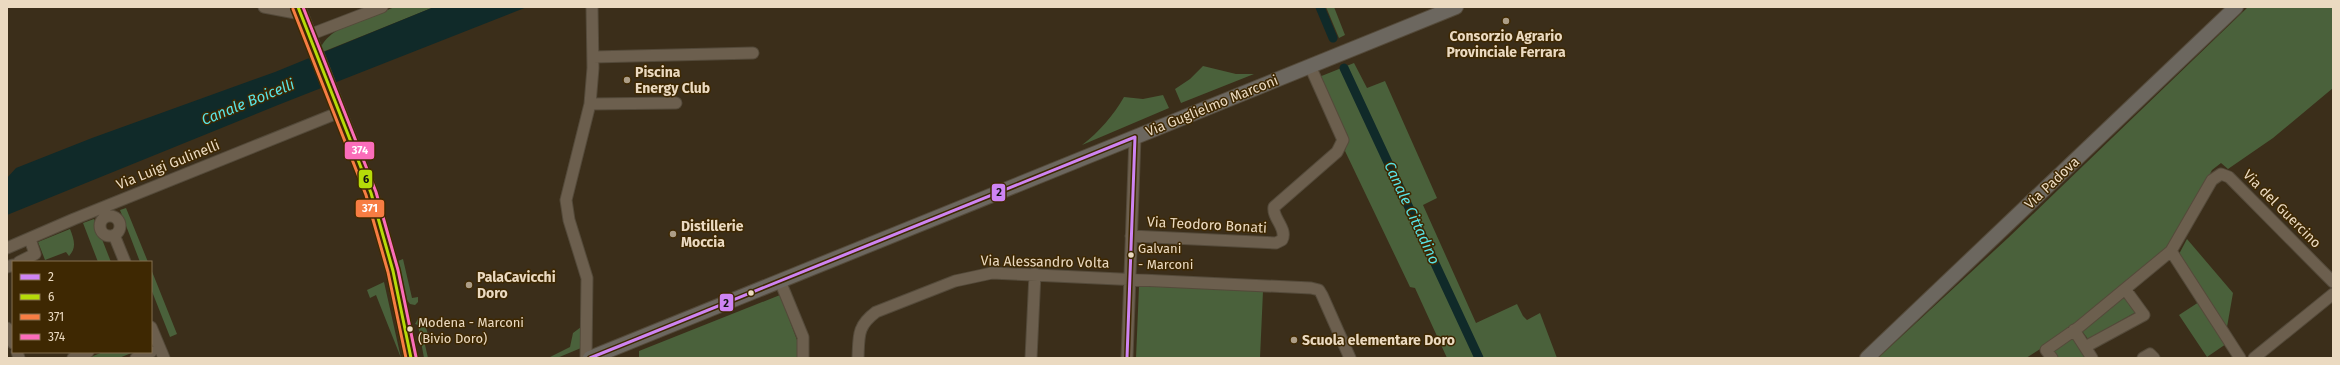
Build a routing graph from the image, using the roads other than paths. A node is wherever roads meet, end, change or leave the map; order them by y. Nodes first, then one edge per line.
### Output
1 (264, 7) edge
2 (382, 7) edge
3 (592, 7) edge
4 (1456, 7) edge
5 (2236, 7) edge
6 (300, 11) edge
7 (309, 35) junction
8 (753, 53) dead end
9 (593, 58) junction
10 (1310, 66) junction
11 (676, 103) dead end
12 (590, 104) junction
13 (340, 112) junction
14 (1135, 137) junction
15 (114, 235) dead end
16 (1131, 236) junction
17 (30, 239) junction
18 (7, 248) edge
19 (2171, 251) junction
20 (21, 261) edge
21 (125, 261) edge
22 (1035, 274) junction
23 (1130, 278) junction
24 (780, 281) junction
25 (2333, 282) edge
26 (2125, 289) junction
27 (2333, 294) edge
28 (7, 328) edge
29 (2074, 330) junction
30 (152, 332) edge
31 (12, 340) edge
32 (2085, 347) junction
33 (86, 353) edge
34 (156, 353) edge
35 (2049, 354) edge
36 (73, 358) edge
37 (136, 358) edge
38 (411, 358) edge
39 (586, 358) edge
40 (590, 358) edge
41 (803, 358) edge
42 (858, 358) edge
43 (1031, 358) edge
44 (1127, 358) edge
45 (1350, 358) edge
46 (1866, 358) edge
47 (2092, 358) edge
48 (2143, 358) edge
49 (2154, 358) edge
50 (2240, 358) edge
51 (2254, 358) edge

1 - 6 street
2 - 7 street
3 - 9 street
4 - 10 main road, Via Guglielmo Marconi
5 - 46 main road, Via Padova
6 - 7 main road
7 - 13 main road
8 - 9 street
9 - 12 street
10 - 14 main road, Via Guglielmo Marconi
10 - 16 street, Via Teodoro Bonati
11 - 12 street
12 - 39 street
13 - 17 street, Via Luigi Gulinelli
13 - 38 main road
14 - 16 street
14 - 24 main road, Via Guglielmo Marconi
15 - 21 street
16 - 23 street
17 - 18 street, Via Luigi Gulinelli
17 - 20 street
19 - 25 street, Via del Guercino
19 - 26 street
19 - 50 street
22 - 23 street, Via Alessandro Volta
22 - 42 street, Via Alessandro Volta
22 - 43 street
23 - 44 street
23 - 45 street, Via Alessandro Volta
24 - 40 main road, Via Guglielmo Marconi
24 - 41 street
26 - 29 street
26 - 32 street
27 - 51 street
28 - 31 street
29 - 32 street
29 - 35 street
30 - 34 street
32 - 47 street
33 - 36 street
34 - 37 street
48 - 49 street

